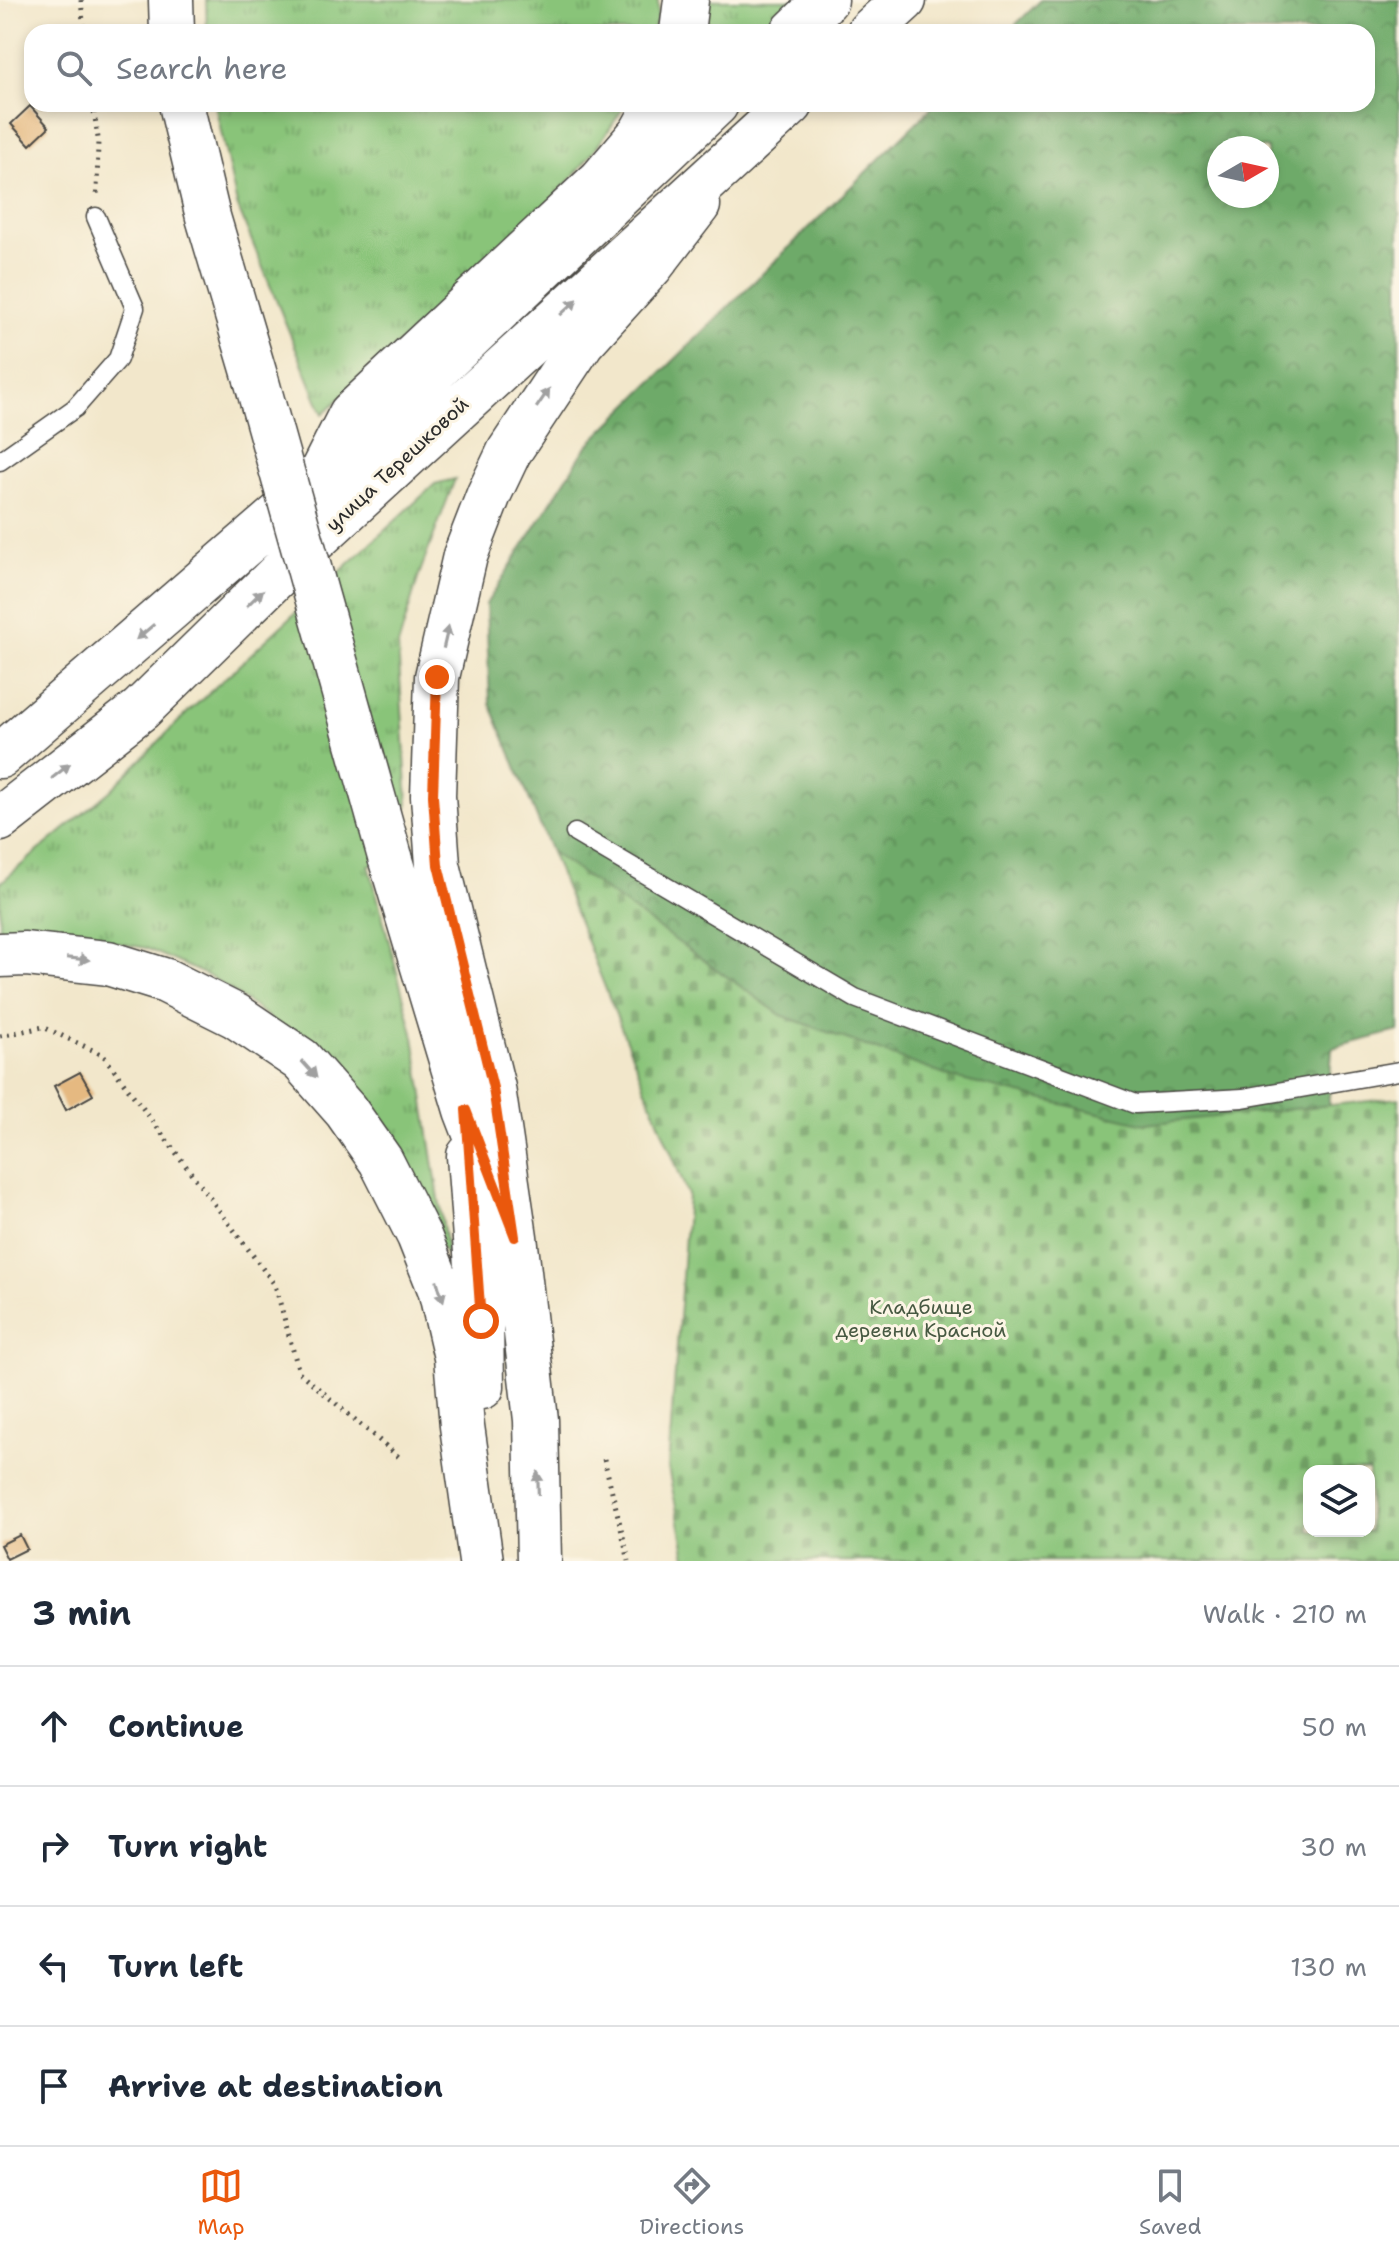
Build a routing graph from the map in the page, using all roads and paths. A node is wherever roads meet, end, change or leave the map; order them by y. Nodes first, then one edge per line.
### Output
1 (81, 0) edge
2 (171, 0) edge
3 (686, 0) edge
4 (826, 0) edge
5 (904, 0) edge
6 (83, 24) edge
7 (172, 24) edge
8 (683, 24) edge
9 (801, 24) edge
10 (878, 24) edge
11 (94, 112) edge
12 (183, 112) edge
13 (653, 112) edge
14 (708, 112) edge
15 (782, 112) edge
16 (742, 149) junction
17 (96, 217) joint
18 (0, 461) edge
19 (316, 483) junction
20 (0, 756) edge
21 (0, 819) edge
22 (575, 833) dead end
23 (0, 955) edge
24 (0, 1036) edge
25 (1399, 1071) edge
26 (466, 1110) junction
27 (515, 1237) junction
28 (400, 1458) dead end
29 (604, 1459) dead end
30 (484, 1561) edge
31 (539, 1561) edge
32 (629, 1561) edge

1 - 6 path
2 - 7 main road
3 - 8 main road
4 - 9 main road
5 - 10 main road
11 - 17 path
12 - 26 main road, bridge
13 - 19 main road
14 - 19 main road, улица Терешковой
15 - 16 main road, улица Терешковой
21 -> 16 main road, улица Терешковой
27 -> 16 main road
17 - 18 lane
19 -> 20 main road, улица Терешковой
22 - 25 lane
23 -> 30 main road
24 - 28 path
26 - 27 main road
26 - 30 main road
31 -> 27 main road
29 - 32 path

